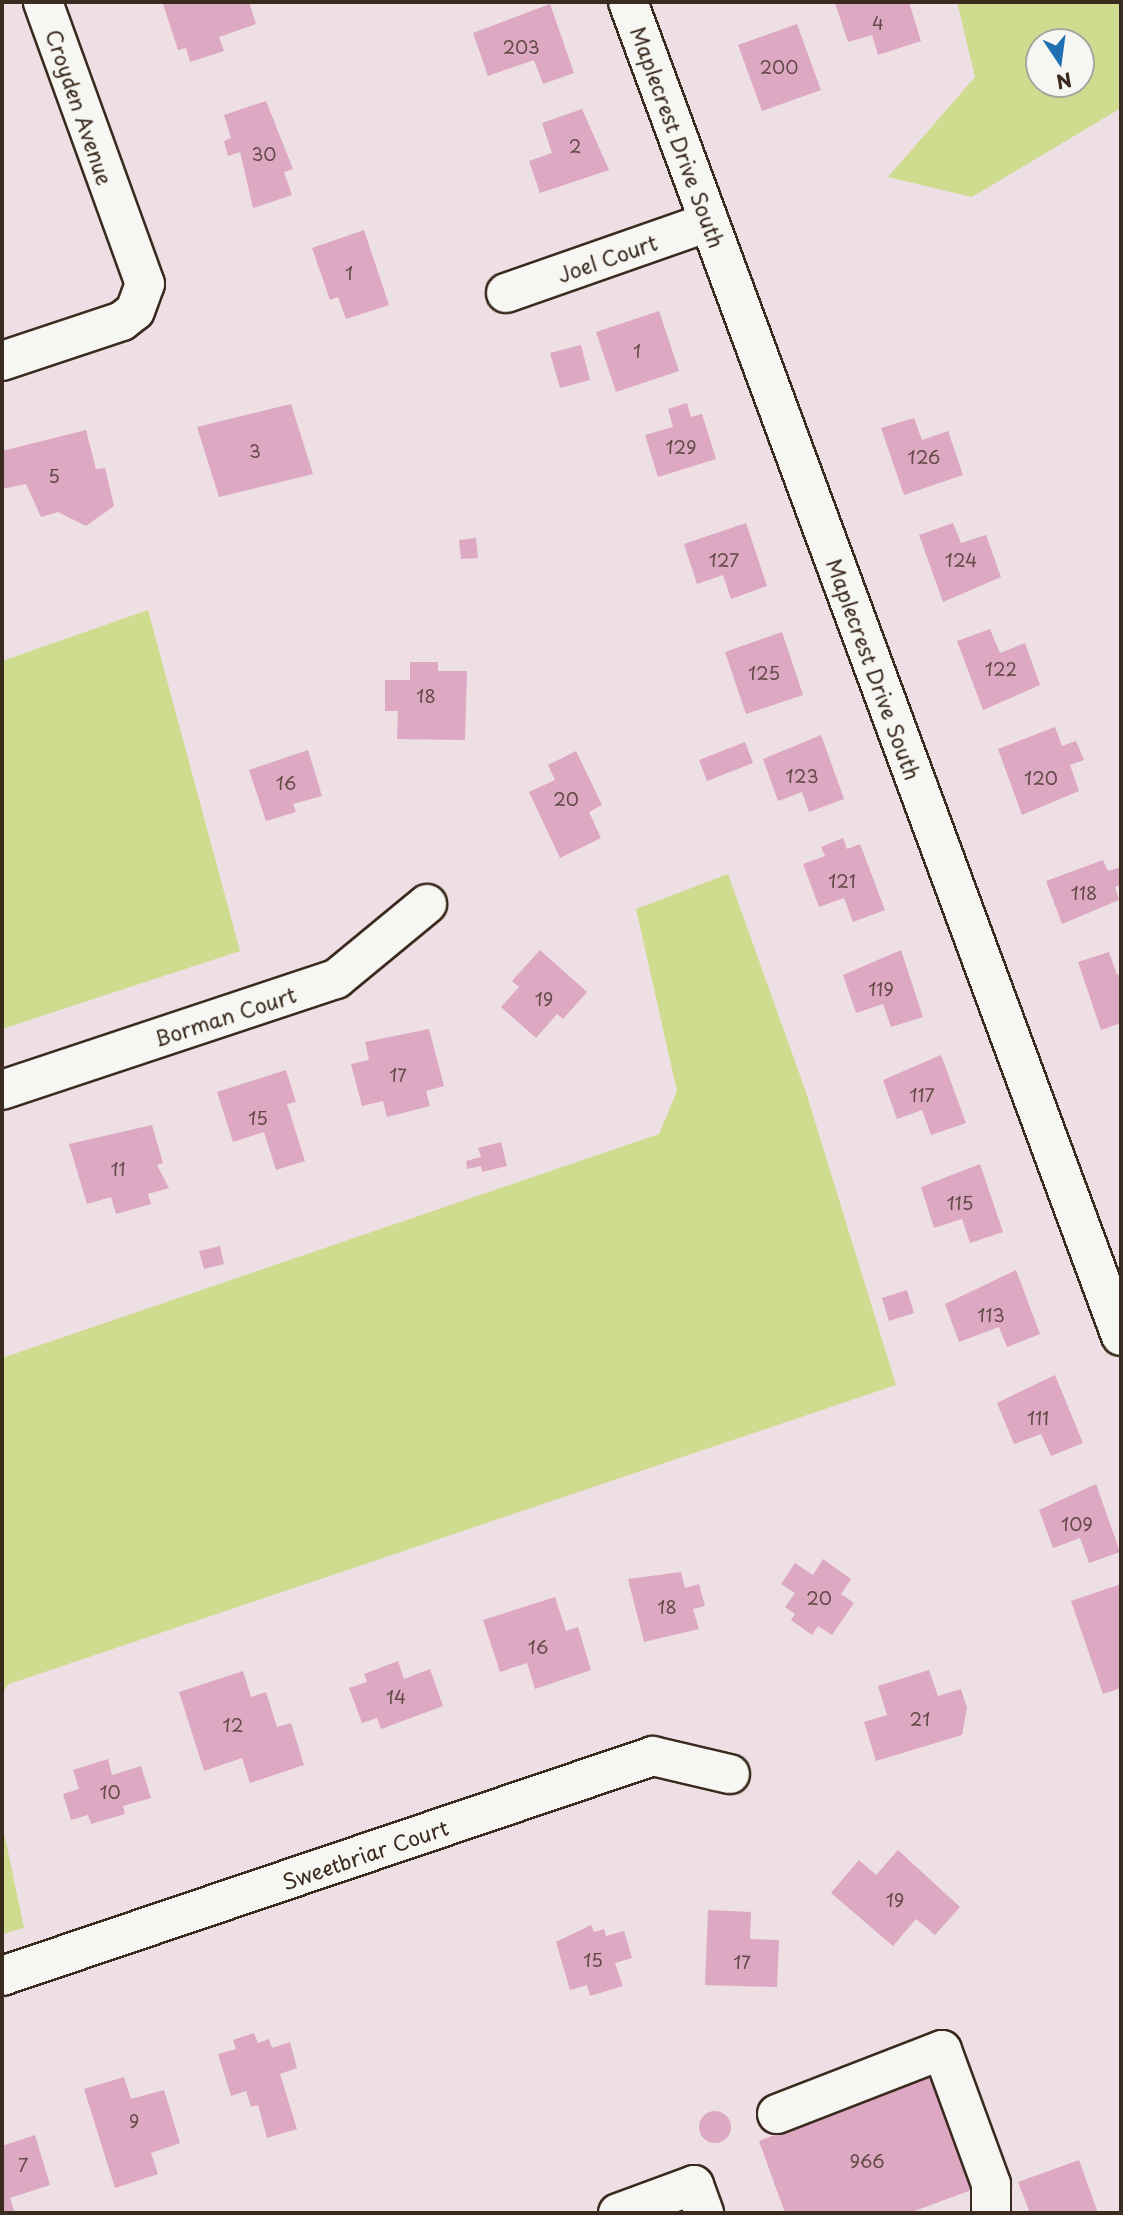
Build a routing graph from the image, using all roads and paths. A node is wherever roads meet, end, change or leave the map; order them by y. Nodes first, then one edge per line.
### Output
1 (43, 2) edge
2 (629, 2) edge
3 (709, 222) junction
4 (506, 293) dead end
5 (2, 361) edge
6 (427, 904) dead end
7 (2, 1090) edge
8 (1121, 1336) edge
9 (730, 1774) dead end
10 (2, 1976) edge
11 (777, 2114) dead end
12 (618, 2213) edge
13 (704, 2213) edge
14 (991, 2213) edge

1 - 5 street, Croyden Avenue
2 - 3 street, Maplecrest Drive South
3 - 4 street, Joel Court
3 - 8 street, Maplecrest Drive South
6 - 7 street, Borman Court
9 - 10 street, Sweetbriar Court
11 - 14 street
12 - 13 street

